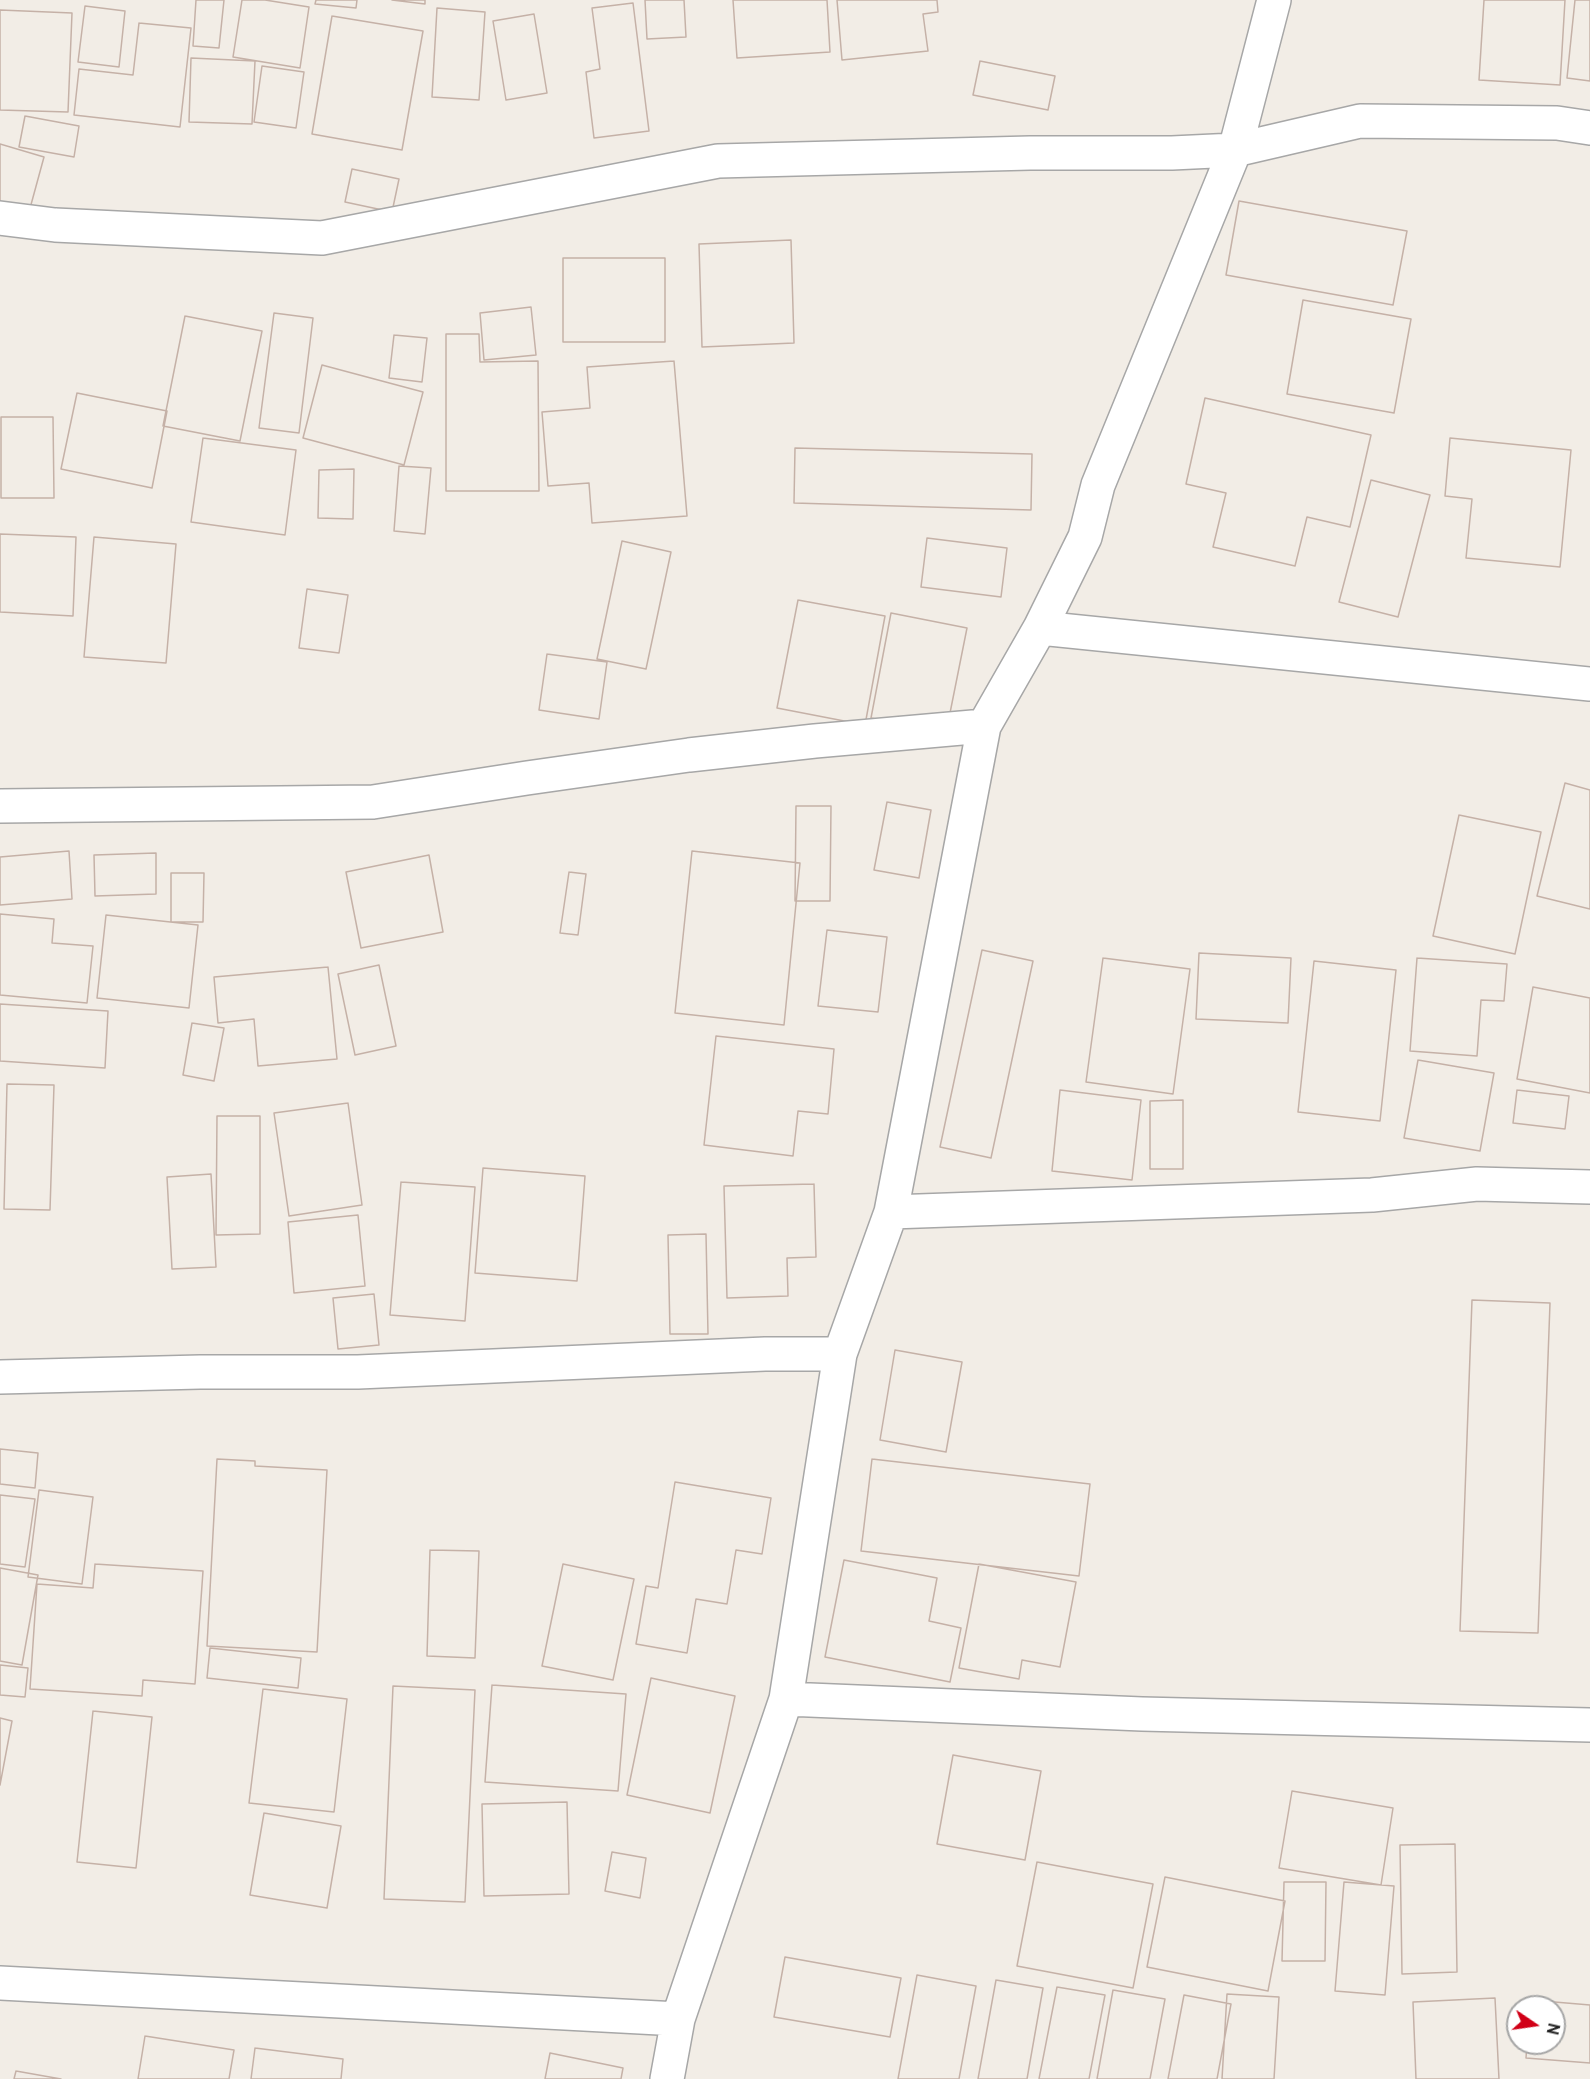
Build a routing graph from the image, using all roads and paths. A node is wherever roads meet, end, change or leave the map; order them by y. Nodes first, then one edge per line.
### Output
1 (1274, 0) edge
2 (1590, 128) edge
3 (1235, 150) junction
4 (0, 218) edge
5 (1040, 628) junction
6 (1590, 684) edge
7 (984, 726) junction
8 (0, 806) edge
9 (1590, 1187) edge
10 (891, 1212) junction
11 (840, 1354) junction
12 (0, 1377) edge
13 (786, 1699) junction
14 (1590, 1725) edge
15 (0, 1983) edge
16 (678, 2019) junction
17 (667, 2079) edge

1 - 3 street
2 - 3 street
3 - 4 street
3 - 5 street
5 - 6 street
5 - 7 street
7 - 8 street
7 - 10 street
9 - 10 street
10 - 11 street
11 - 12 street
11 - 13 street
13 - 14 street
13 - 16 street
15 - 16 street
16 - 17 street

